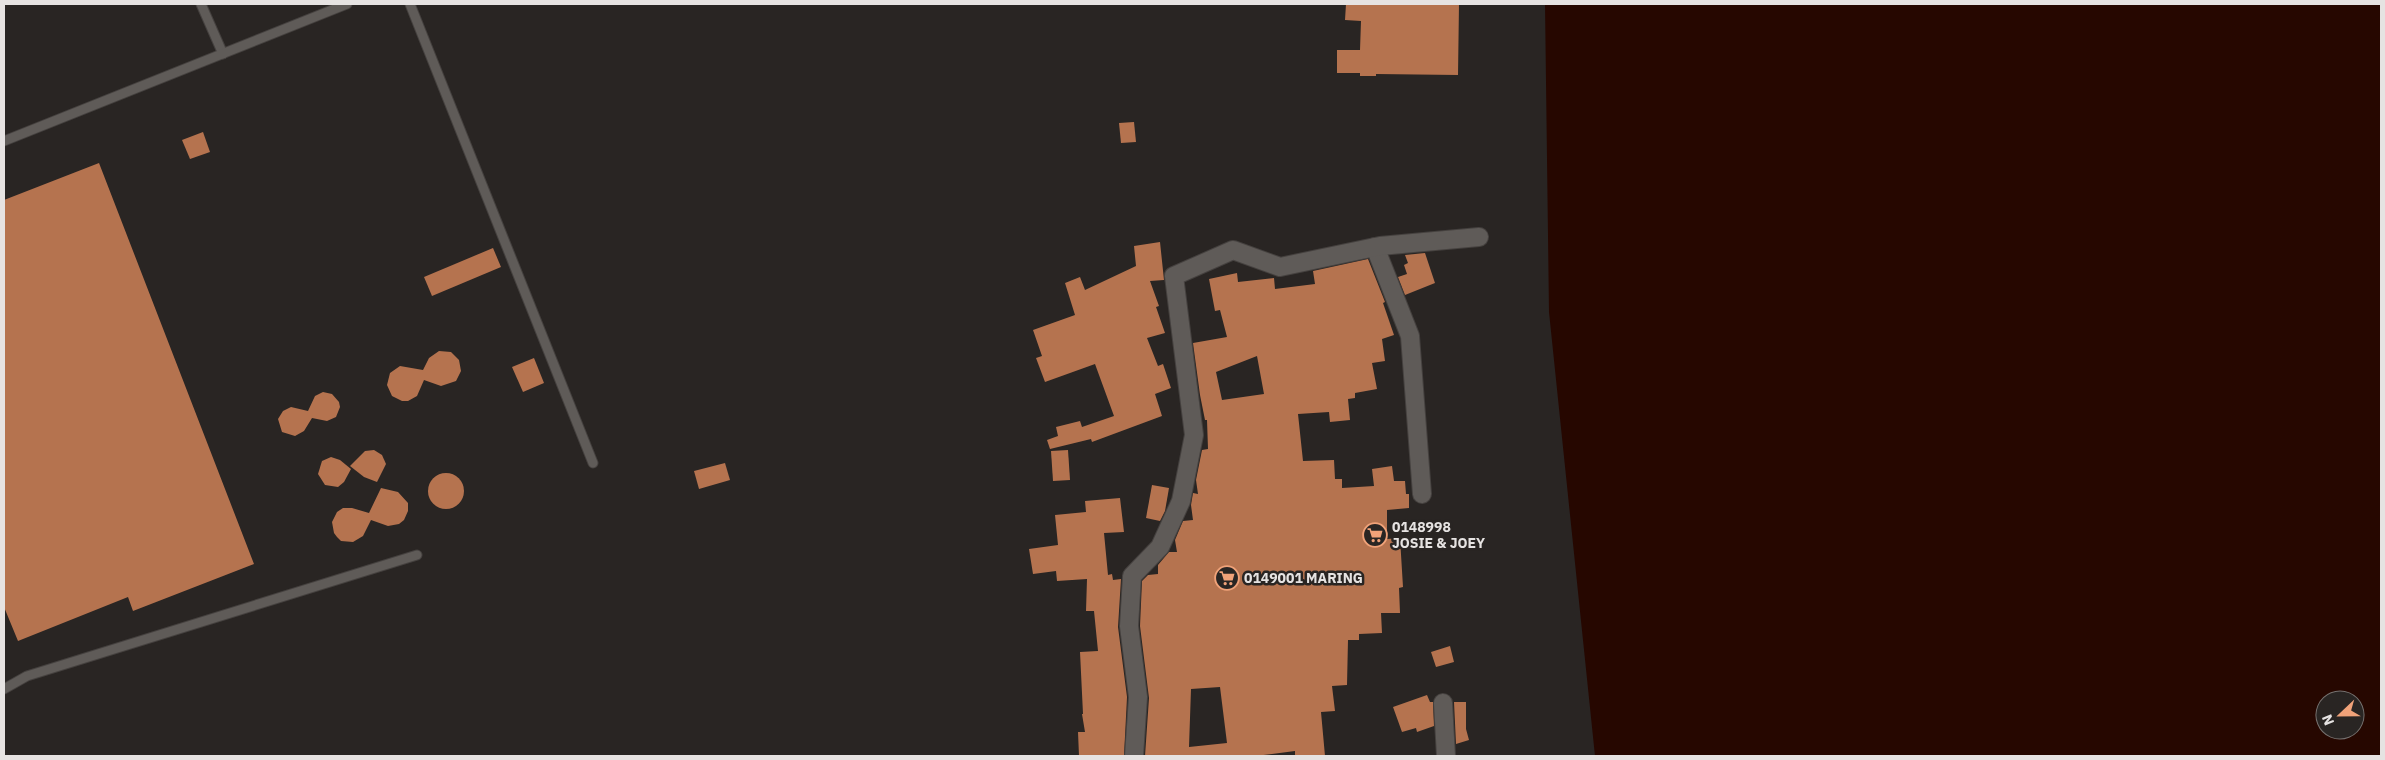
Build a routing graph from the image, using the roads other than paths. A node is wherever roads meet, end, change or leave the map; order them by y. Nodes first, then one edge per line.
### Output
1 (201, 4) edge
2 (347, 4) edge
3 (410, 4) edge
4 (223, 54) junction
5 (4, 141) edge
6 (1479, 238) dead end
7 (1375, 247) junction
8 (592, 463) dead end
9 (1422, 494) dead end
10 (417, 555) dead end
11 (4, 689) edge
12 (1443, 703) dead end
13 (1134, 756) edge
14 (1446, 756) edge

1 - 4 lane
2 - 4 lane
3 - 8 lane
4 - 5 lane
6 - 7 street
7 - 9 street
7 - 13 street
10 - 11 lane
12 - 14 street

